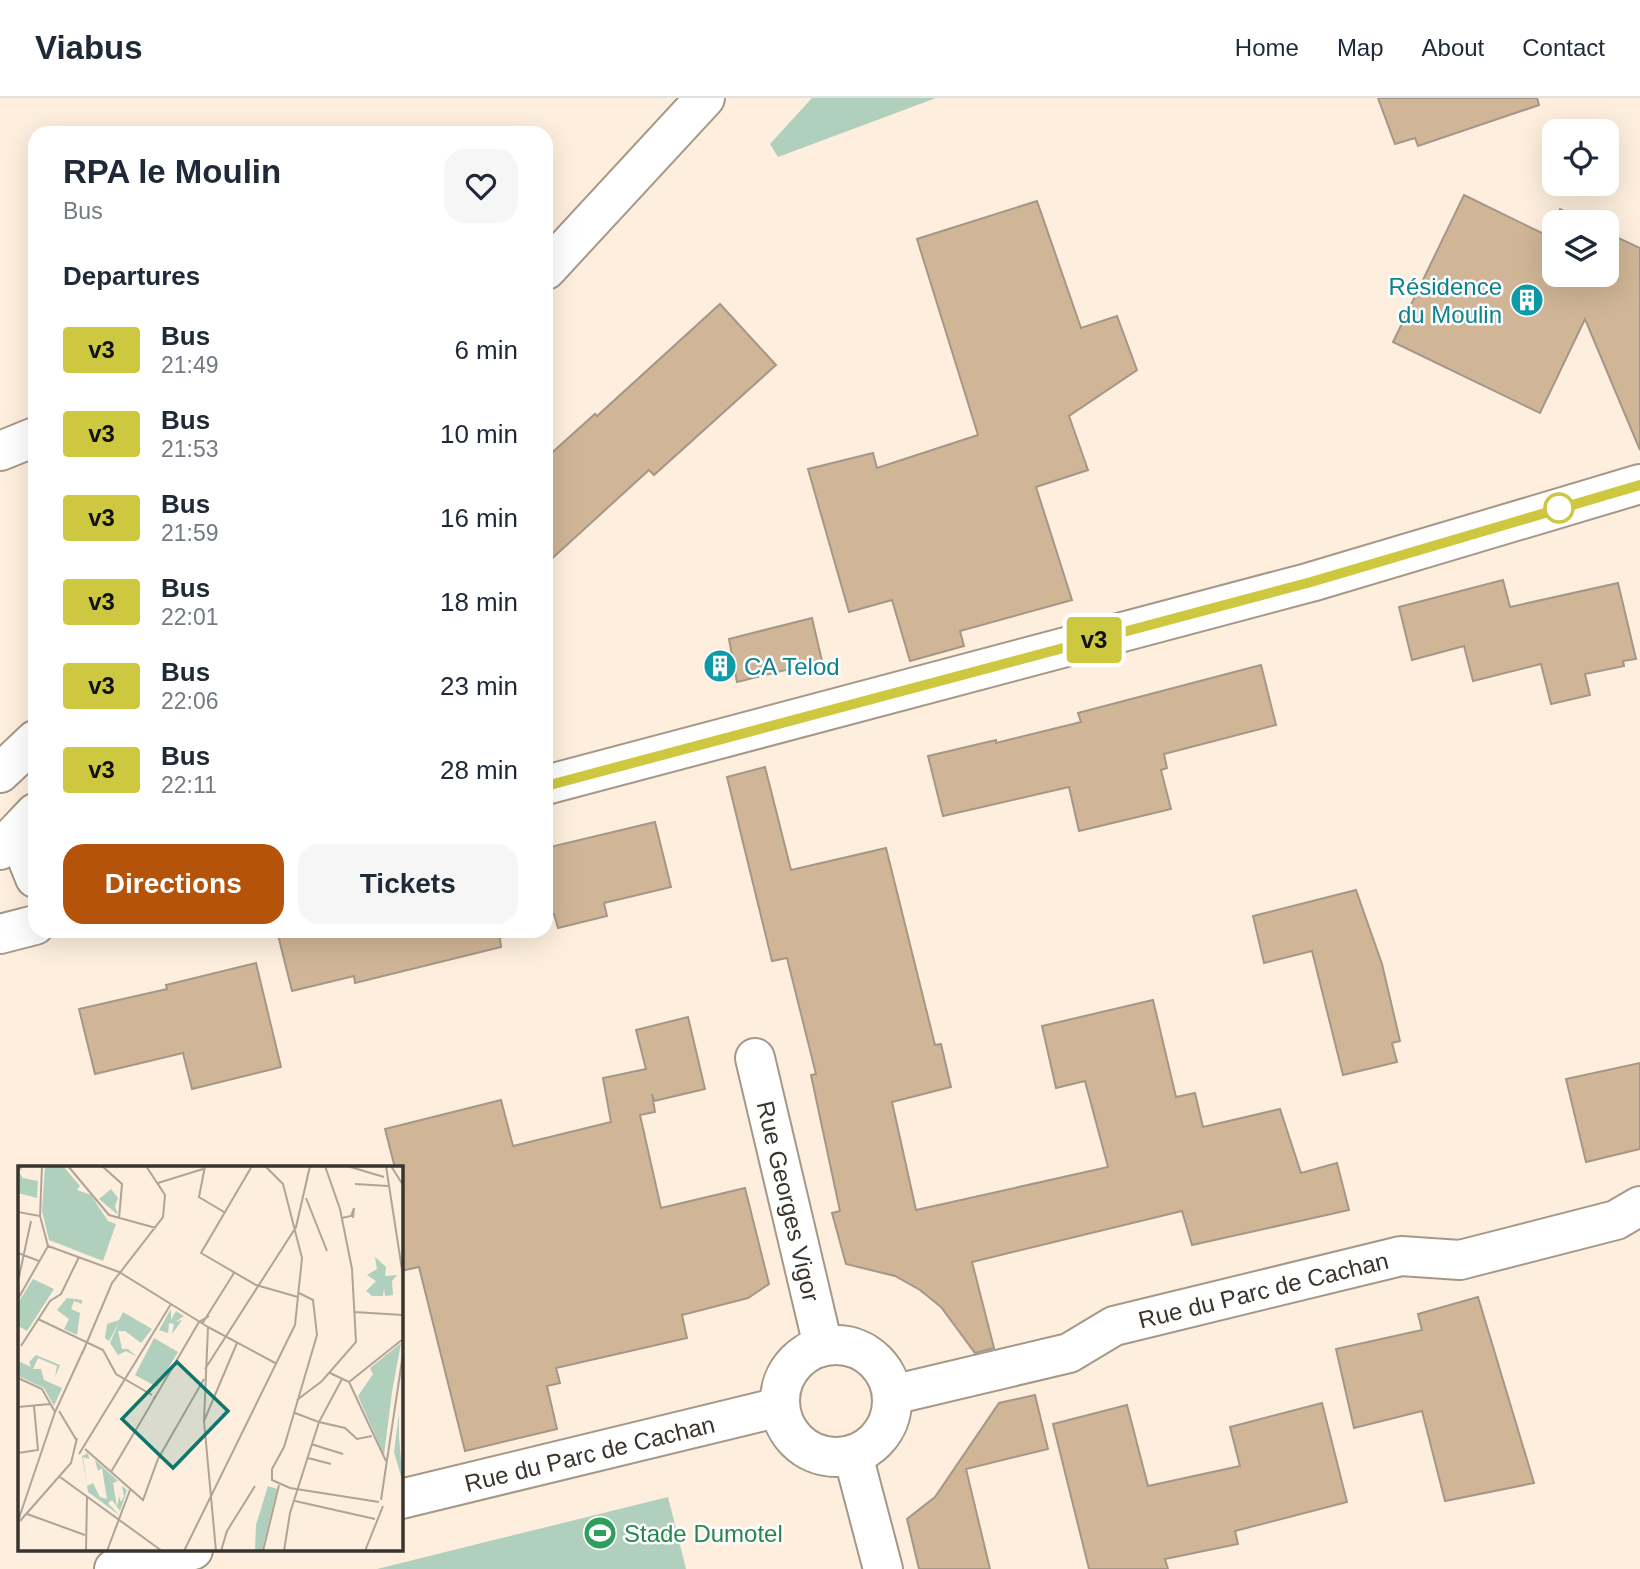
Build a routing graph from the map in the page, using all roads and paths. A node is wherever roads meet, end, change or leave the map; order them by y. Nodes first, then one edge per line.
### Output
1 (705, 98) edge
2 (553, 262) edge
3 (28, 440) edge
4 (0, 451) edge
5 (1640, 484) edge
6 (28, 747) edge
7 (0, 773) edge
8 (553, 784) edge
9 (17, 832) edge
10 (28, 860) edge
11 (28, 927) edge
12 (0, 934) edge
13 (755, 1058) dead end
14 (1640, 1206) edge
15 (823, 1346) junction
16 (892, 1395) junction
17 (780, 1407) junction
18 (853, 1455) junction
19 (402, 1499) edge
20 (185, 1552) edge
21 (114, 1569) edge
22 (883, 1569) edge

1 - 2 street
3 - 4 street
5 - 8 street
6 - 7 street
9 - 10 street
11 - 12 street
13 - 15 street, Rue Georges Vigor
14 - 16 street, Rue du Parc de Cachan
15 - 16 street
15 - 17 street
16 - 18 street
17 - 18 street
17 - 19 street, Rue du Parc de Cachan
18 - 22 street
20 - 21 street

